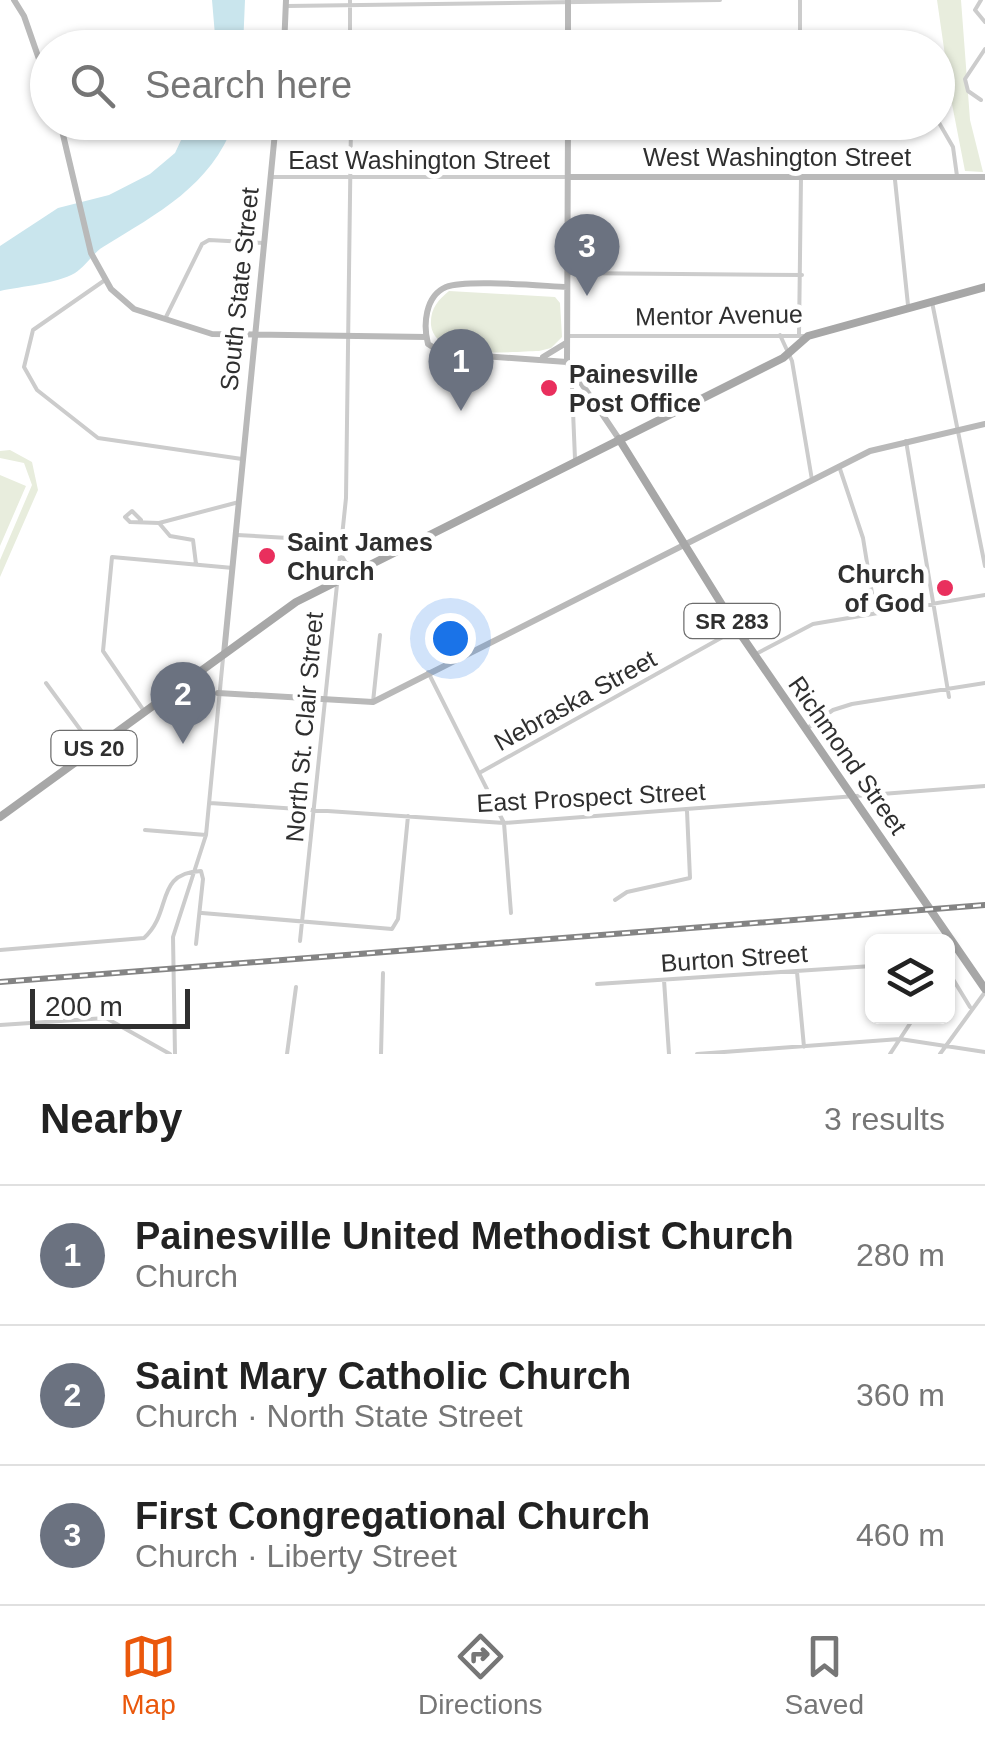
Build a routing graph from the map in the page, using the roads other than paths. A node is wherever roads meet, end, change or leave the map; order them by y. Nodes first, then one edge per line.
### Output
1 (14, 0) edge
2 (688, 0) edge
3 (720, 0) edge
4 (800, 0) edge
5 (981, 0) edge
6 (568, 2) edge
7 (286, 3) edge
8 (350, 3) edge
9 (985, 22) edge
10 (285, 30) edge
11 (350, 30) edge
12 (568, 30) edge
13 (800, 30) edge
14 (30, 33) edge
15 (985, 49) edge
16 (981, 100) dead end
17 (65, 140) edge
18 (274, 140) edge
19 (351, 140) edge
20 (568, 140) edge
21 (949, 140) edge
22 (270, 176) junction
23 (895, 176) junction
24 (568, 177) junction
25 (957, 177) junction
26 (985, 177) edge
27 (352, 178) junction
28 (801, 178) junction
29 (264, 243) junction
30 (568, 274) junction
31 (802, 275) junction
32 (103, 276) junction
33 (567, 286) junction
34 (985, 286) edge
35 (932, 302) junction
36 (909, 309) junction
37 (164, 321) junction
38 (780, 335) junction
39 (804, 335) junction
40 (255, 336) junction
41 (348, 336) junction
42 (426, 337) junction
43 (567, 339) junction
44 (788, 354) junction
45 (542, 357) junction
46 (567, 362) junction
47 (576, 375) junction
48 (985, 424) edge
49 (957, 430) junction
50 (619, 439) junction
51 (906, 441) junction
52 (242, 459) junction
53 (575, 463) junction
54 (840, 466) junction
55 (812, 480) junction
56 (239, 502) junction
57 (985, 518) edge
58 (142, 520) dead end
59 (977, 520) junction
60 (159, 523) junction
61 (237, 535) junction
62 (340, 541) junction
63 (684, 546) junction
64 (338, 551) junction
65 (196, 564) junction
66 (985, 566) edge
67 (364, 567) junction
68 (233, 568) junction
69 (336, 581) junction
70 (985, 595) edge
71 (934, 605) junction
72 (875, 614) junction
73 (737, 629) junction
74 (380, 635) dead end
75 (224, 654) junction
76 (754, 655) junction
77 (428, 672) junction
78 (46, 682) dead end
79 (985, 683) edge
80 (948, 688) junction
81 (218, 694) junction
82 (949, 696) dead end
83 (325, 700) junction
84 (373, 702) junction
85 (144, 711) junction
86 (806, 729) junction
87 (94, 748) junction
88 (481, 772) junction
89 (985, 786) edge
90 (854, 796) junction
91 (210, 803) junction
92 (314, 810) junction
93 (687, 811) junction
94 (408, 816) junction
95 (0, 817) edge
96 (504, 823) junction
97 (144, 830) dead end
98 (206, 836) junction
99 (194, 872) junction
100 (615, 900) dead end
101 (200, 913) junction
102 (511, 913) dead end
103 (303, 922) junction
104 (300, 941) dead end
105 (196, 944) dead end
106 (0, 950) edge
107 (865, 967) edge
108 (797, 972) junction
109 (383, 973) dead end
110 (664, 980) junction
111 (955, 982) edge
112 (598, 984) dead end
113 (296, 987) dead end
114 (985, 990) edge
115 (970, 1007) junction
116 (910, 1024) edge
117 (0, 1026) edge
118 (900, 1039) junction
119 (804, 1046) junction
120 (946, 1046) junction
121 (985, 1052) edge
122 (173, 1054) edge
123 (287, 1054) edge
124 (381, 1054) edge
125 (669, 1054) edge
126 (697, 1054) edge
127 (890, 1054) edge
128 (940, 1054) edge

1 - 14 street
2 - 3 street
2 - 6 street
4 - 13 street
5 - 9 street
6 - 8 street
6 - 12 street
7 - 8 street
7 - 10 street
8 - 11 street
15 - 16 street
17 - 32 street
18 - 22 street, South State Street
19 - 27 street, North St. Clair Street
20 - 24 street
21 - 25 street
22 - 27 street, East Washington Street
22 - 29 street, South State Street
23 - 25 street, West Washington Street
23 - 28 street, West Washington Street
23 - 36 street
24 - 27 street, East Washington Street
24 - 28 street, West Washington Street
24 - 30 street
25 - 26 street, West Washington Street
27 - 41 street, North St. Clair Street
28 - 31 street
29 - 37 street
29 - 40 street, South State Street
30 - 31 street
30 - 33 street
31 - 39 street
32 - 37 street
32 - 52 street
33 - 42 street
33 - 43 street
34 - 35 main road, Mentor Avenue / US 20
35 - 36 main road, Mentor Avenue / US 20
35 - 49 street
36 - 39 main road, Mentor Avenue / US 20
37 - 40 street
38 - 39 street, Mentor Avenue
38 - 43 street, Mentor Avenue
38 - 44 street
39 - 44 main road, US 20
40 - 41 street
40 - 52 street, South State Street
41 - 42 street
41 - 62 street, North St. Clair Street
42 - 45 street
43 - 45 street
43 - 46 street
44 - 50 main road, US 20
44 - 55 street
45 - 46 street
46 - 47 street, Richmond Street
47 - 50 street, Richmond Street
47 - 53 street
48 - 49 street
49 - 51 street
49 - 59 street
50 - 53 main road, US 20
50 - 63 main road, Richmond Street / SR 283
51 - 54 street
51 - 71 street
52 - 56 street, South State Street
53 - 67 main road, US 20
54 - 55 street
54 - 72 street
55 - 63 street
56 - 60 street
56 - 61 street, South State Street
57 - 59 street
58 - 60 street
59 - 66 street
60 - 65 street
61 - 62 street
61 - 68 street, South State Street
62 - 64 street, North St. Clair Street
63 - 73 main road, Richmond Street / SR 283
63 - 77 street
64 - 67 street
64 - 69 street, North St. Clair Street
65 - 68 street
65 - 85 street
67 - 69 main road, US 20
68 - 75 street, South State Street
69 - 75 main road, US 20
69 - 83 street, North St. Clair Street
70 - 71 street
71 - 72 street
71 - 80 street
72 - 76 street
73 - 76 main road, Richmond Street / SR 283
73 - 88 street, Nebraska Street
74 - 84 street
75 - 81 street
75 - 85 main road, US 20
76 - 86 main road, Richmond Street / SR 283
77 - 84 street
77 - 88 street
78 - 87 street
79 - 80 street
80 - 82 street
80 - 86 street
81 - 83 street
81 - 91 street
83 - 84 street
83 - 92 street, North St. Clair Street
85 - 87 main road, US 20
86 - 90 main road, Richmond Street / SR 283
87 - 95 main road, US 20
88 - 96 street
89 - 90 street, East Prospect Street
90 - 93 street, East Prospect Street
90 - 114 main road, Richmond Street / SR 283
91 - 92 street, East Prospect Street
91 - 98 street
92 - 94 street, East Prospect Street
92 - 103 street, North St. Clair Street
93 - 96 street, East Prospect Street
93 - 100 street
94 - 96 street, East Prospect Street
94 - 103 street
96 - 102 street
97 - 98 street
98 - 99 street
99 - 101 street
99 - 106 street
99 - 122 street
101 - 103 street
101 - 105 street
103 - 104 street, North St. Clair Street
107 - 108 street, Burton Street
108 - 110 street, Burton Street
108 - 119 street
109 - 124 street
110 - 112 street, Burton Street
110 - 125 street
111 - 115 street
113 - 123 street
114 - 115 street
115 - 120 street
116 - 118 street
117 - 122 street
118 - 119 street
118 - 120 street
118 - 127 street
119 - 126 street
120 - 121 street
120 - 128 street

